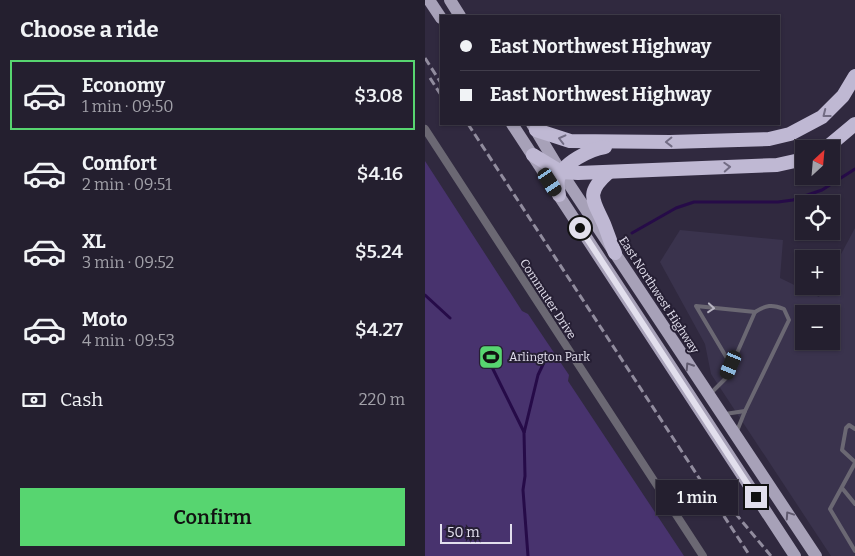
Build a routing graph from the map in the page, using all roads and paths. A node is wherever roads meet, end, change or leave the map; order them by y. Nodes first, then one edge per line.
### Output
1 (429, 0) edge
2 (450, 0) edge
3 (459, 15) edge
4 (440, 16) edge
5 (855, 76) edge
6 (855, 124) edge
7 (512, 125) edge
8 (534, 127) edge
9 (425, 129) edge
10 (836, 140) edge
11 (646, 142) junction
12 (533, 155) junction
13 (795, 161) edge
14 (561, 172) junction
15 (608, 173) junction
16 (559, 195) junction
17 (615, 253) junction
18 (755, 312) junction
19 (731, 365) junction
20 (708, 395) junction
21 (692, 398) junction
22 (745, 411) junction
23 (721, 413) junction
24 (855, 429) edge
25 (736, 436) junction
26 (855, 462) edge
27 (842, 488) junction
28 (855, 504) edge
29 (855, 551) edge
30 (703, 556) edge
31 (795, 556) edge
32 (816, 556) edge

1 - 4 main road
2 - 3 main road
5 -> 11 highway
6 - 10 highway
7 - 12 main road
11 -> 8 highway
8 - 14 main road, East Northwest Highway
9 - 30 street, Commuter Drive
11 - 14 highway
12 - 14 highway
12 - 16 main road
15 -> 13 highway
14 - 15 highway
14 - 16 highway
14 - 17 main road, East Northwest Highway
15 - 17 highway
16 - 21 main road
20 -> 17 main road, East Northwest Highway
18 - 19 lane
19 -> 18 lane
18 - 22 lane
19 - 20 lane
20 - 21 main road
20 - 23 main road, East Northwest Highway
21 - 31 main road
22 - 23 lane
22 - 25 lane
23 - 25 main road, East Northwest Highway
24 - 26 lane
32 -> 25 main road, East Northwest Highway
26 - 27 lane
27 - 28 lane
27 - 29 lane

